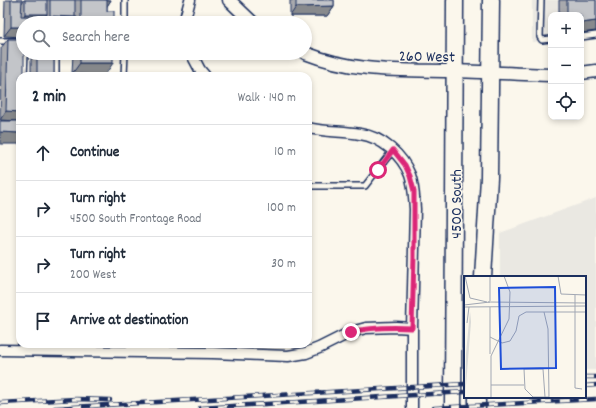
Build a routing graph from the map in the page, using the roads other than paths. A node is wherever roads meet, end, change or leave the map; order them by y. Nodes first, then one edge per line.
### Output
1 (125, 0) edge
2 (190, 0) edge
3 (228, 0) edge
4 (455, 0) edge
5 (491, 0) edge
6 (541, 0) edge
7 (125, 16) edge
8 (186, 16) edge
9 (245, 16) edge
10 (596, 34) edge
11 (584, 36) edge
12 (548, 39) edge
13 (0, 41) edge
14 (16, 41) edge
15 (312, 55) edge
16 (25, 60) edge
17 (56, 60) edge
18 (125, 60) edge
19 (195, 60) edge
20 (454, 71) junction
21 (596, 71) edge
22 (24, 72) edge
23 (56, 72) edge
24 (124, 72) edge
25 (202, 72) edge
26 (491, 72) junction
27 (584, 73) edge
28 (548, 74) edge
29 (312, 128) edge
30 (393, 150) junction
31 (312, 186) edge
32 (483, 276) edge
33 (412, 328) junction
34 (118, 348) edge
35 (0, 350) edge
36 (412, 408) edge
37 (453, 408) edge

1 - 7 lane
2 - 8 street
3 - 9 street
4 - 20 main road, 4500 South
5 - 26 main road, 4500 South
6 - 12 lane
10 - 11 lane
13 - 14 lane
15 - 20 street, 260 West
16 - 22 lane
17 - 23 lane
18 - 24 lane
19 - 25 street
20 - 26 street, 260 West
20 - 37 main road, 4500 South
21 - 27 street
26 - 28 street, 260 West
26 - 32 main road, 4500 South
29 - 30 street
30 - 31 lane
30 - 33 street
33 - 34 street
33 - 36 street
34 - 35 street

